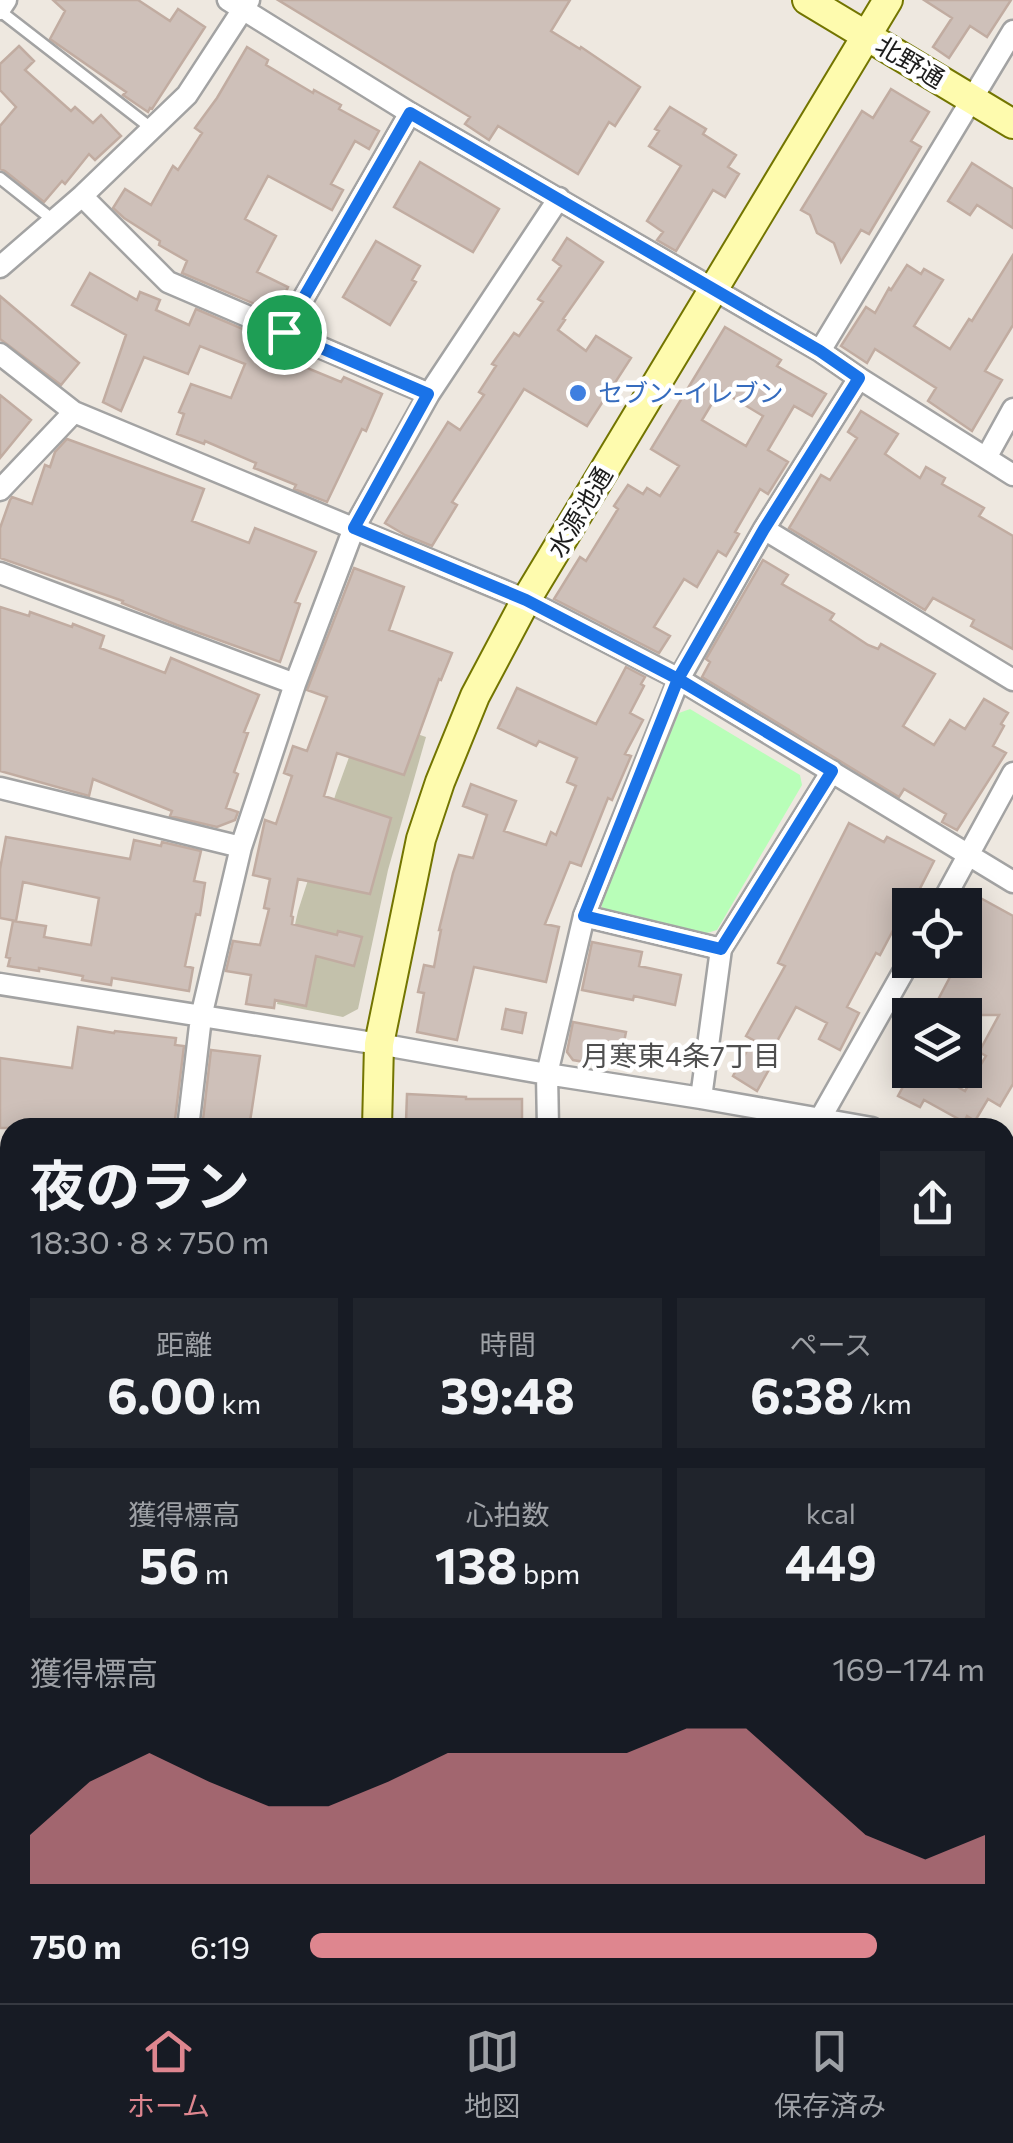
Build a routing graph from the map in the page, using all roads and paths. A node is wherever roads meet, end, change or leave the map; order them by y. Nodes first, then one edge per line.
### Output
1 (6, 0) edge
2 (807, 0) edge
3 (888, 0) edge
4 (240, 3) edge
5 (0, 10) edge
6 (1013, 31) edge
7 (866, 35) junction
8 (971, 99) junction
9 (410, 113) junction
10 (1013, 124) edge
11 (152, 129) junction
12 (0, 178) edge
13 (82, 196) junction
14 (559, 198) junction
15 (53, 220) junction
16 (0, 267) edge
17 (714, 290) junction
18 (284, 332) junction
19 (820, 351) junction
20 (0, 354) edge
21 (859, 378) junction
22 (428, 394) junction
23 (1013, 409) edge
24 (74, 412) junction
25 (986, 458) junction
26 (1013, 475) edge
27 (0, 490) edge
28 (354, 528) junction
29 (764, 529) junction
30 (0, 573) edge
31 (526, 600) junction
32 (678, 679) junction
33 (1013, 680) edge
34 (295, 684) junction
35 (832, 771) junction
36 (1013, 773) edge
37 (0, 788) edge
38 (241, 847) junction
39 (969, 856) junction
40 (1013, 882) edge
41 (951, 888) edge
42 (584, 916) junction
43 (721, 949) junction
44 (900, 978) edge
45 (0, 984) edge
46 (201, 1017) junction
47 (379, 1044) junction
48 (547, 1074) junction
49 (700, 1098) junction
50 (189, 1118) edge
51 (377, 1118) edge
52 (548, 1118) edge
53 (794, 1118) edge
54 (821, 1118) edge

1 - 5 street
2 - 7 street, 北野通
3 - 7 street, 水源池通
4 - 9 street
4 - 11 street
5 - 11 lane
6 - 8 street
7 - 8 street, 北野通
7 - 17 street, 水源池通
8 - 10 street, 北野通
8 - 19 street
9 - 14 street
9 - 18 street
11 - 13 street
12 - 15 lane
13 - 15 street
13 - 18 street
14 - 17 street
14 - 22 street
15 - 16 street
17 - 19 street
17 - 31 street, 水源池通
18 - 22 street
19 - 21 street
20 - 24 street
21 - 25 street
21 - 29 street
22 - 28 street
23 - 25 street
24 - 27 street
24 - 28 street
25 - 26 street
28 - 31 street
28 - 34 street
29 - 32 street
29 - 33 street
30 - 34 street
31 - 32 street
31 - 47 street, 水源池通
32 - 35 street
32 - 42 street
34 - 38 street
35 - 39 street
35 - 43 street
36 - 39 street
37 - 38 street
38 - 46 street
39 - 40 street
39 - 41 street
42 - 43 street
42 - 48 street
43 - 49 street
44 - 54 street
45 - 46 street
46 - 47 street
46 - 50 street
47 - 48 street
47 - 51 street, 水源池通
48 - 49 street
48 - 52 street
49 - 53 street

